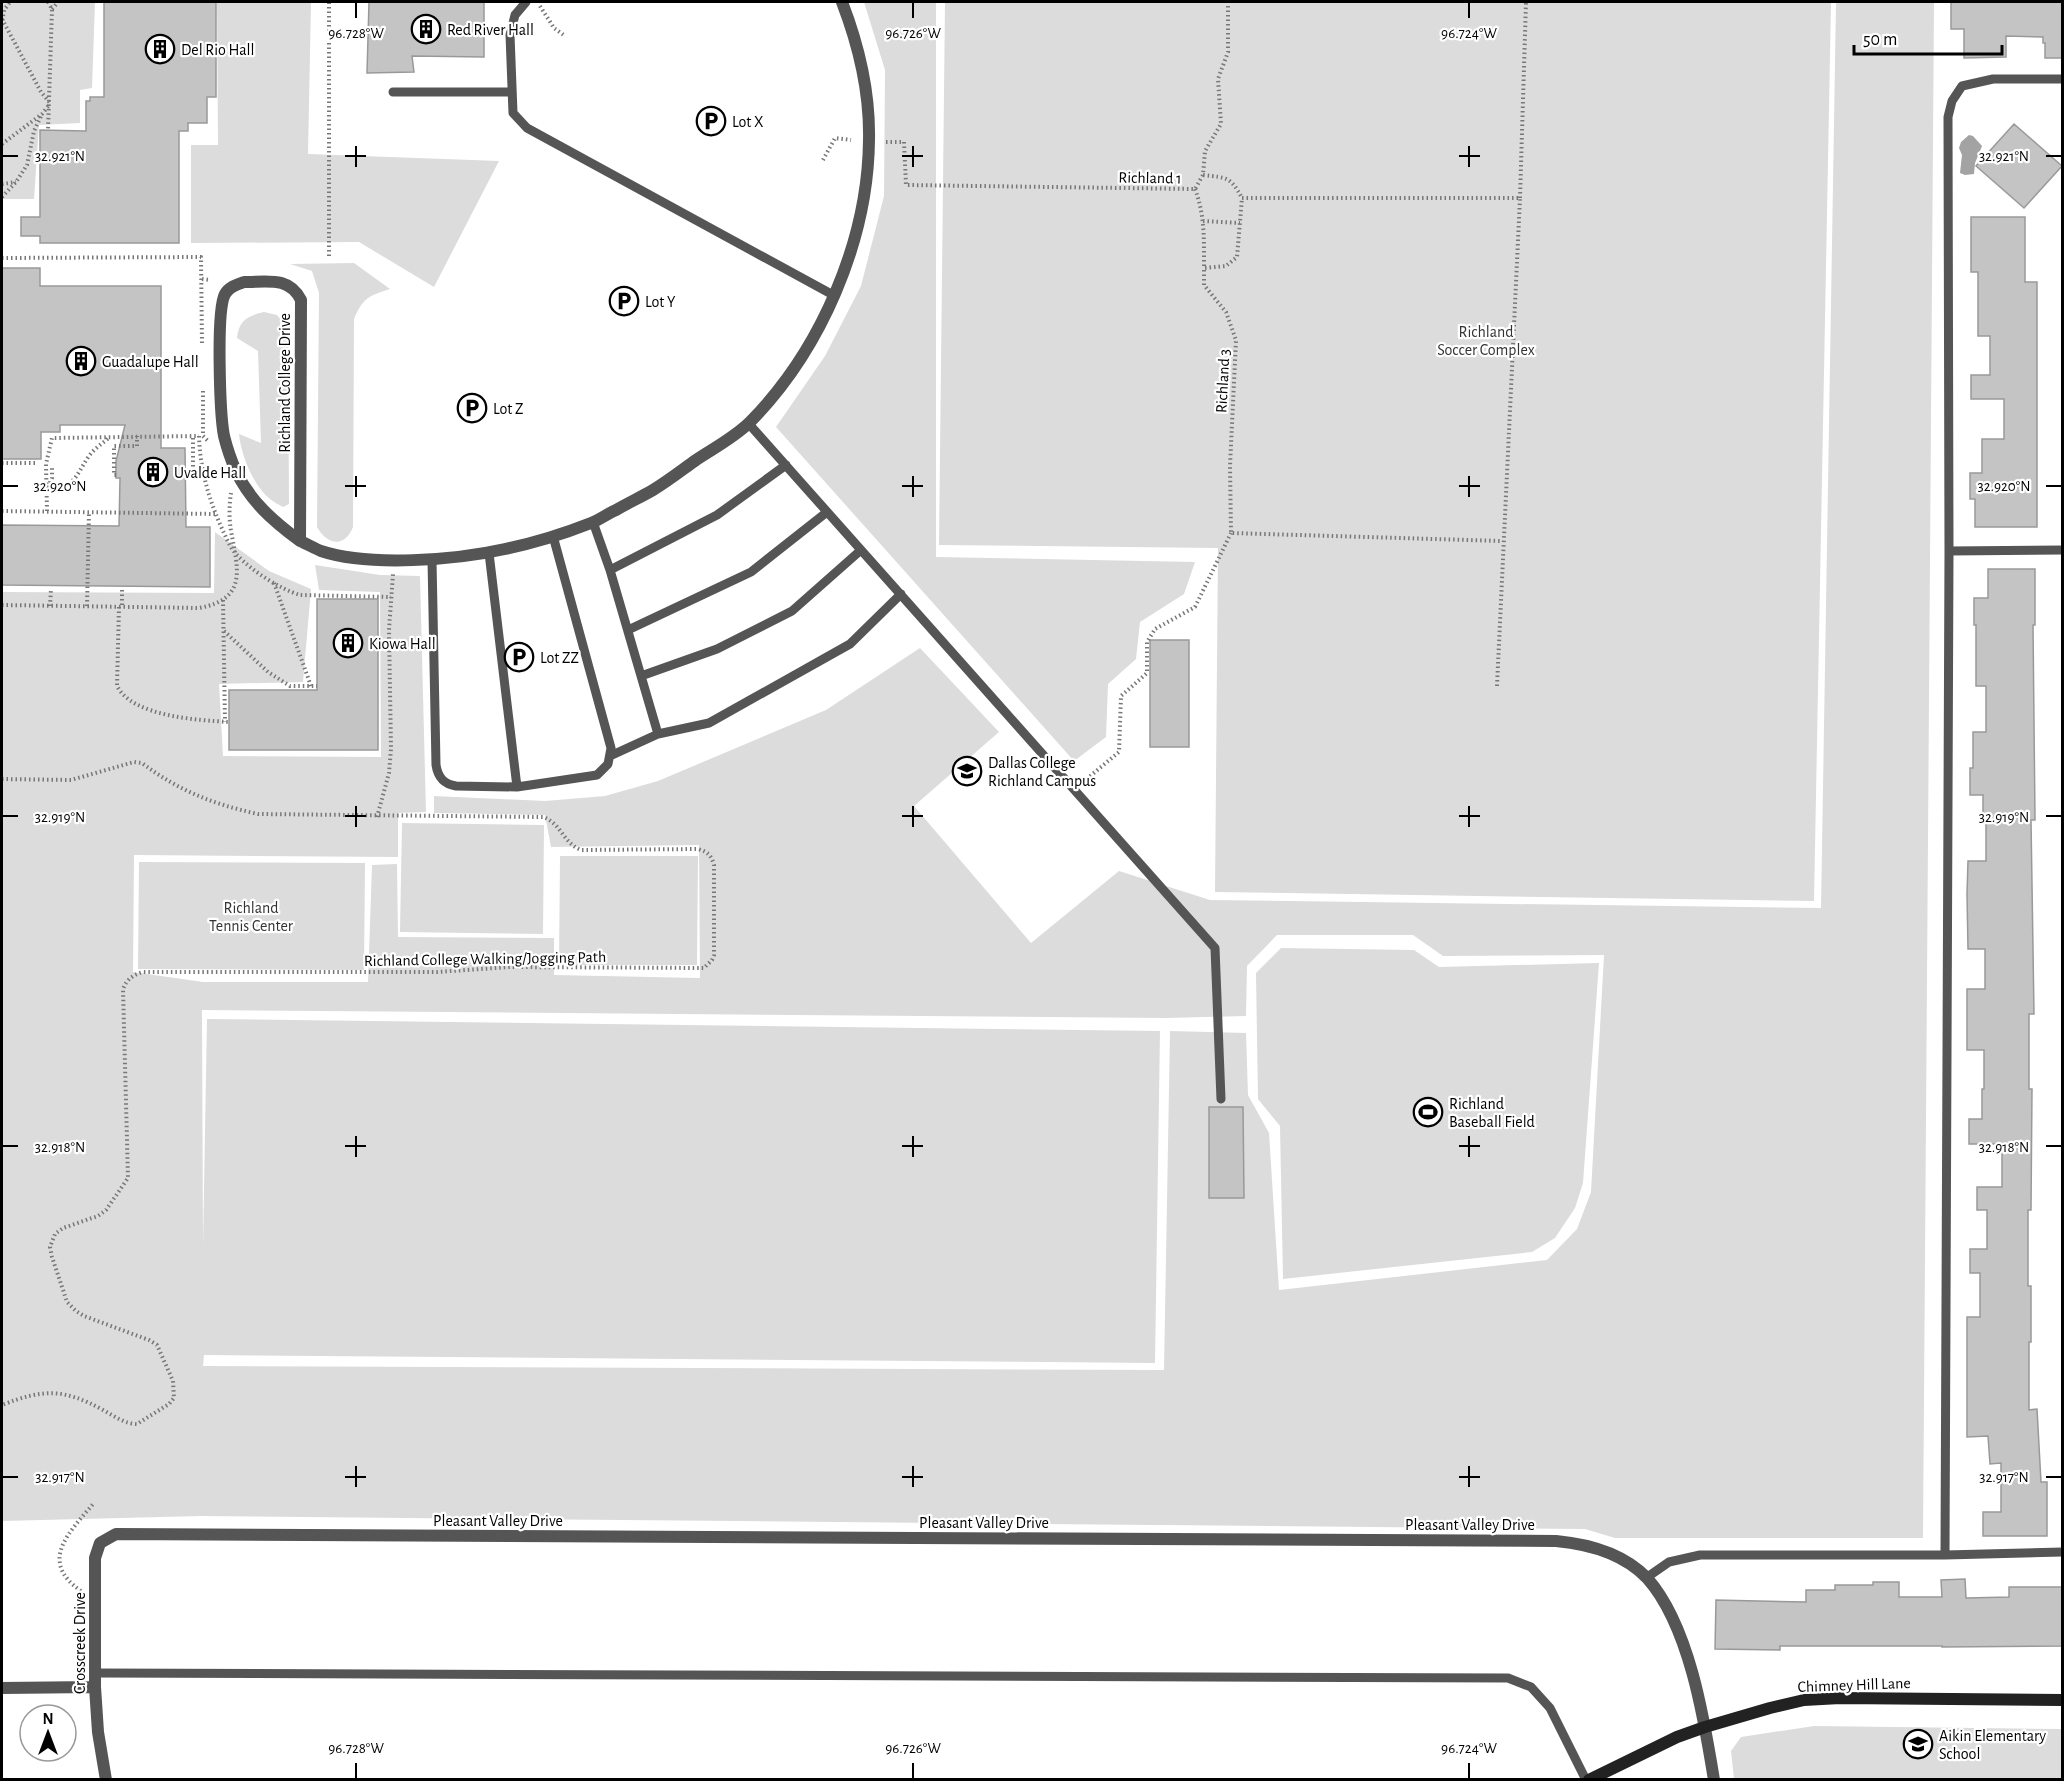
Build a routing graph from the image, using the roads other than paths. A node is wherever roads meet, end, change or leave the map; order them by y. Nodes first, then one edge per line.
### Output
1 (526, 2) edge
2 (842, 2) edge
3 (2062, 79) edge
4 (393, 92) dead end
5 (511, 92) junction
6 (835, 296) junction
7 (749, 423) junction
8 (786, 465) junction
9 (827, 512) junction
10 (593, 522) junction
11 (553, 536) junction
12 (300, 541) junction
13 (861, 550) junction
14 (2062, 550) edge
15 (1949, 551) junction
16 (489, 553) junction
17 (432, 560) junction
18 (610, 570) junction
19 (901, 594) junction
20 (628, 630) junction
21 (641, 676) junction
22 (658, 734) junction
23 (610, 756) junction
24 (517, 787) junction
25 (1221, 1099) dead end
26 (100, 1543) joint
27 (2062, 1552) edge
28 (1945, 1555) junction
29 (1646, 1578) junction
30 (96, 1673) junction
31 (2, 1688) edge
32 (95, 1688) junction
33 (2062, 1700) edge
34 (1706, 1727) junction
35 (106, 1779) edge
36 (1588, 1779) edge
37 (1714, 1779) edge

1 - 5 lane
2 - 6 street, Richland College Drive
3 - 15 lane
4 - 5 lane
5 - 6 lane
6 - 7 street, Richland College Drive
7 - 8 lane
7 - 10 street, Richland College Drive
8 - 9 lane
8 - 18 lane
9 - 13 lane
9 - 20 lane
10 - 11 street, Richland College Drive
10 - 18 lane
11 - 16 street, Richland College Drive
11 - 23 lane
12 - 12 street, Richland College Drive
12 - 17 street, Richland College Drive
13 - 19 lane
13 - 21 lane
14 - 15 lane
15 - 28 lane
16 - 17 street, Richland College Drive
16 - 24 lane
17 - 24 lane
18 - 20 lane
19 - 22 lane
19 - 25 lane
20 - 21 lane
21 - 22 lane
22 - 23 lane
23 - 24 lane
26 - 29 street, Pleasant Valley Drive
26 - 30 street, Crosscreek Drive
27 - 28 lane
28 - 29 lane
29 - 34 street, Pleasant Valley Drive
30 - 32 street, Crosscreek Drive
30 - 36 lane
31 - 32 street
32 - 35 street, Crosscreek Drive
33 - 34 street, Chimney Hill Lane
34 - 36 street, Chimney Hill Lane
34 - 37 street, Pleasant Valley Drive

